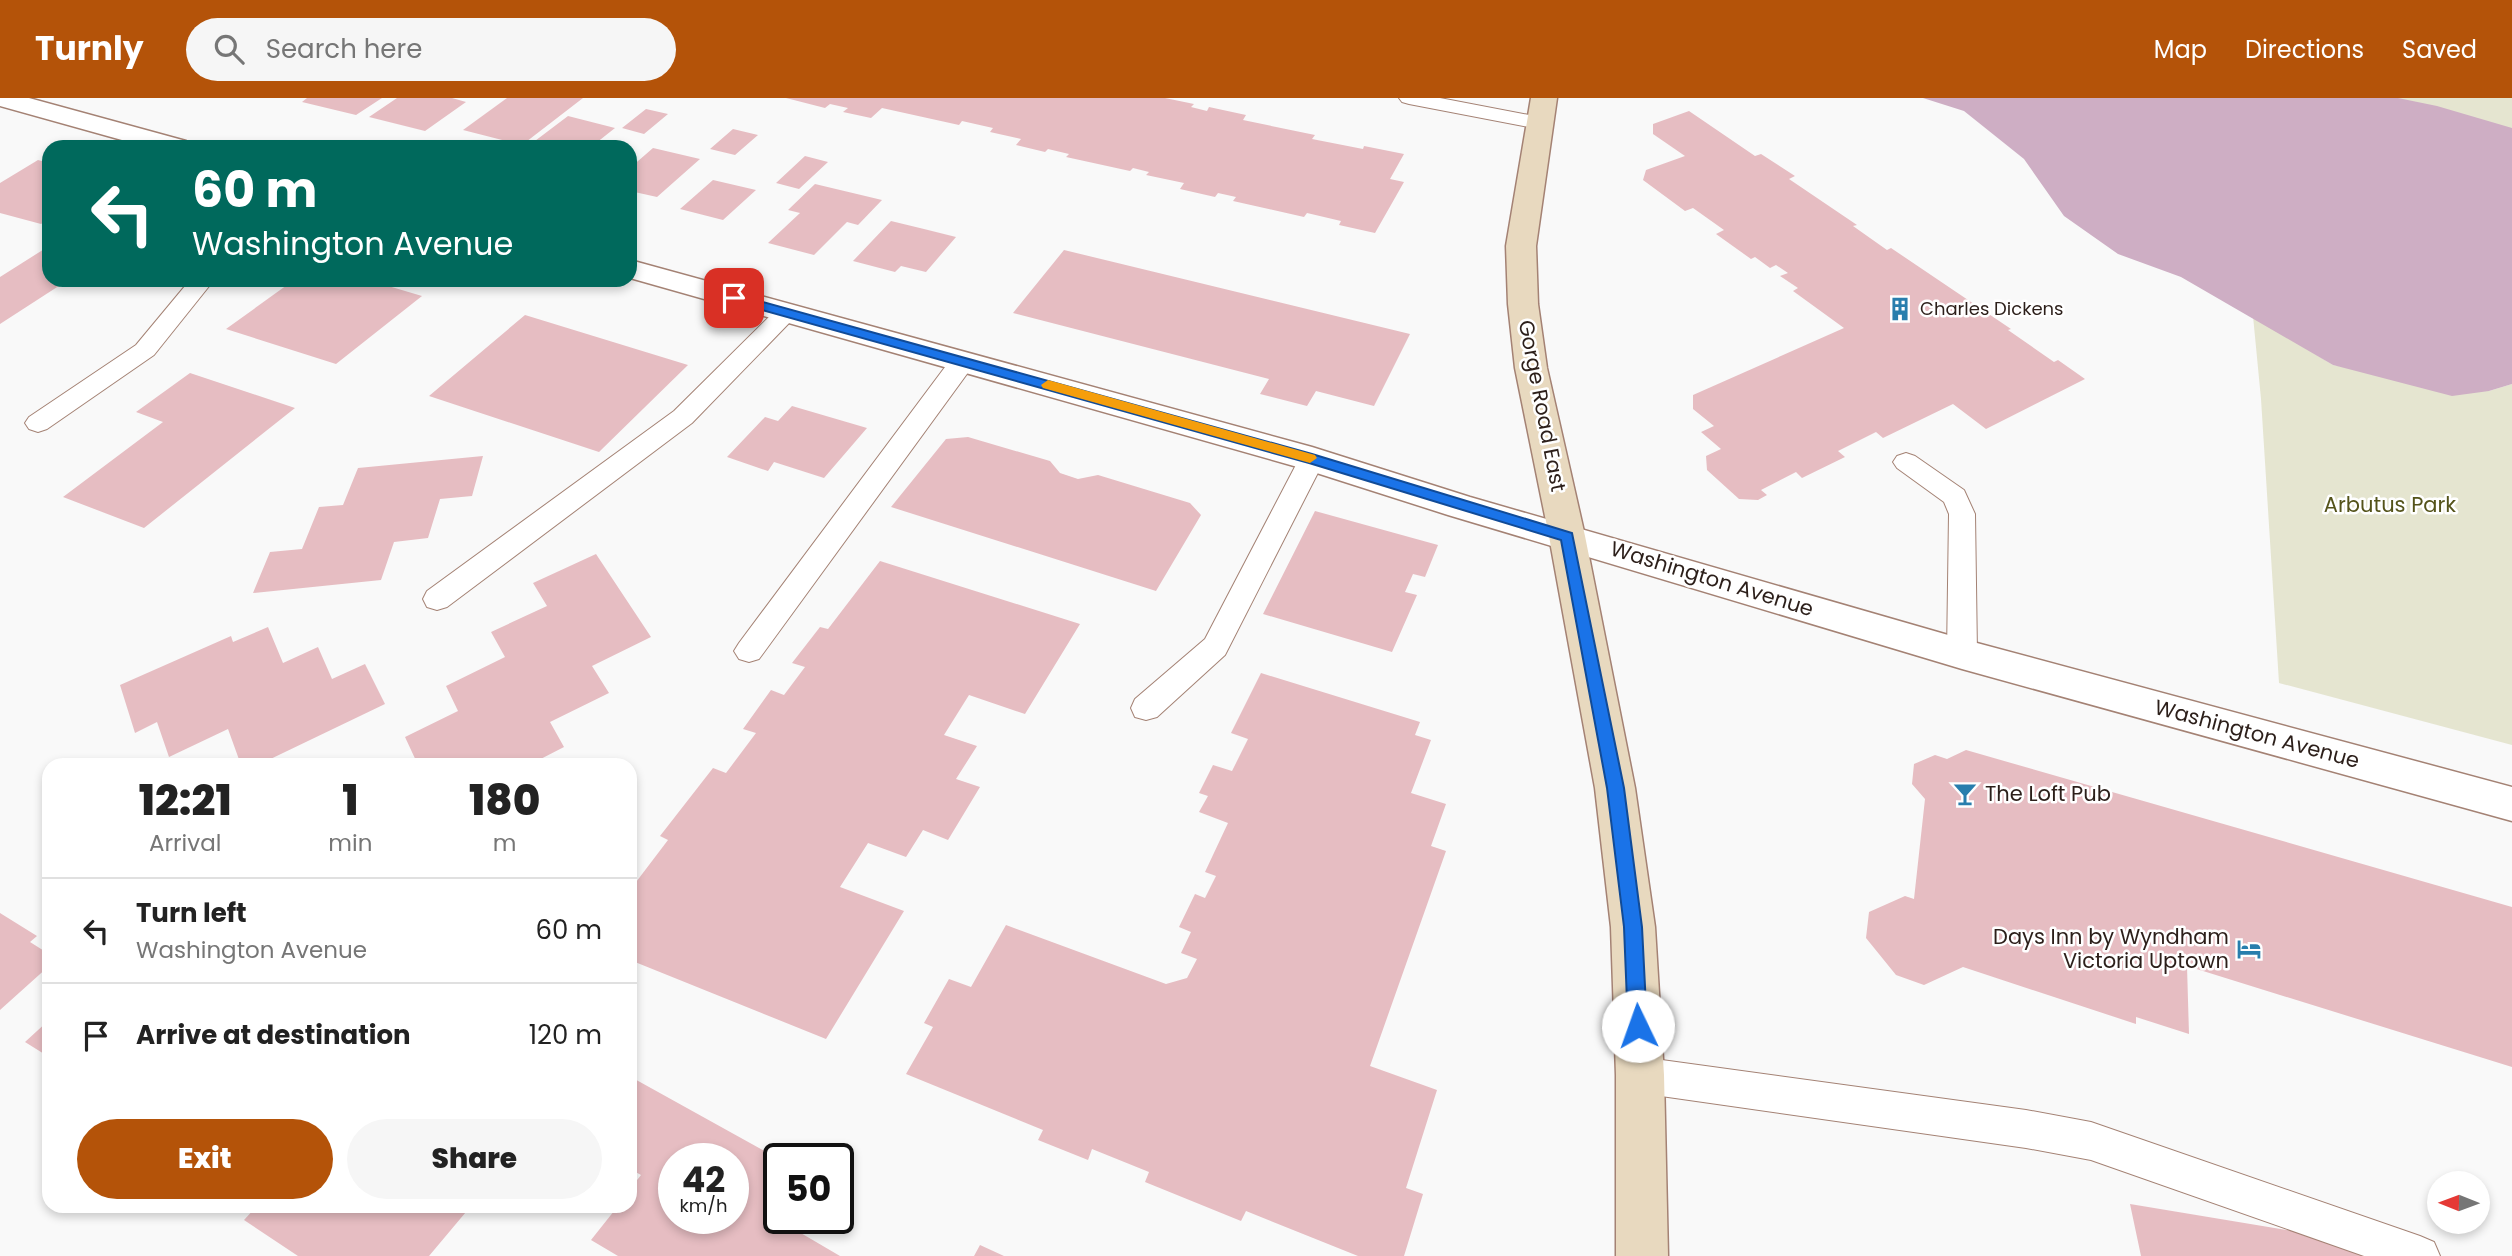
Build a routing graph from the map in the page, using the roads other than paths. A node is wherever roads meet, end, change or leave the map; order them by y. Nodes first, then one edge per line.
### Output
1 (0, 98) edge
2 (1409, 98) edge
3 (1541, 110) edge
4 (152, 140) edge
5 (637, 271) edge
6 (196, 287) edge
7 (786, 313) junction
8 (963, 361) junction
9 (38, 423) dead end
10 (1312, 459) junction
11 (1906, 462) dead end
12 (1567, 537) junction
13 (437, 599) dead end
14 (749, 651) dead end
15 (1962, 654) junction
16 (1146, 708) dead end
17 (2512, 804) edge
18 (1640, 1076) junction
19 (1642, 1256) edge
20 (2420, 1256) edge

1 - 4 street
2 - 3 lane
3 - 12 main road, Gorge Road East
5 - 7 street, Washington Avenue
6 - 9 lane
7 - 8 street, Washington Avenue
7 - 13 lane
8 - 10 street, Washington Avenue
8 - 14 lane
10 - 12 street, Washington Avenue
10 - 16 lane
11 - 15 lane
12 - 15 street, Washington Avenue
12 - 18 main road, Gorge Road East
15 - 17 street, Washington Avenue
18 - 19 main road, Gorge Road East
18 - 20 lane

